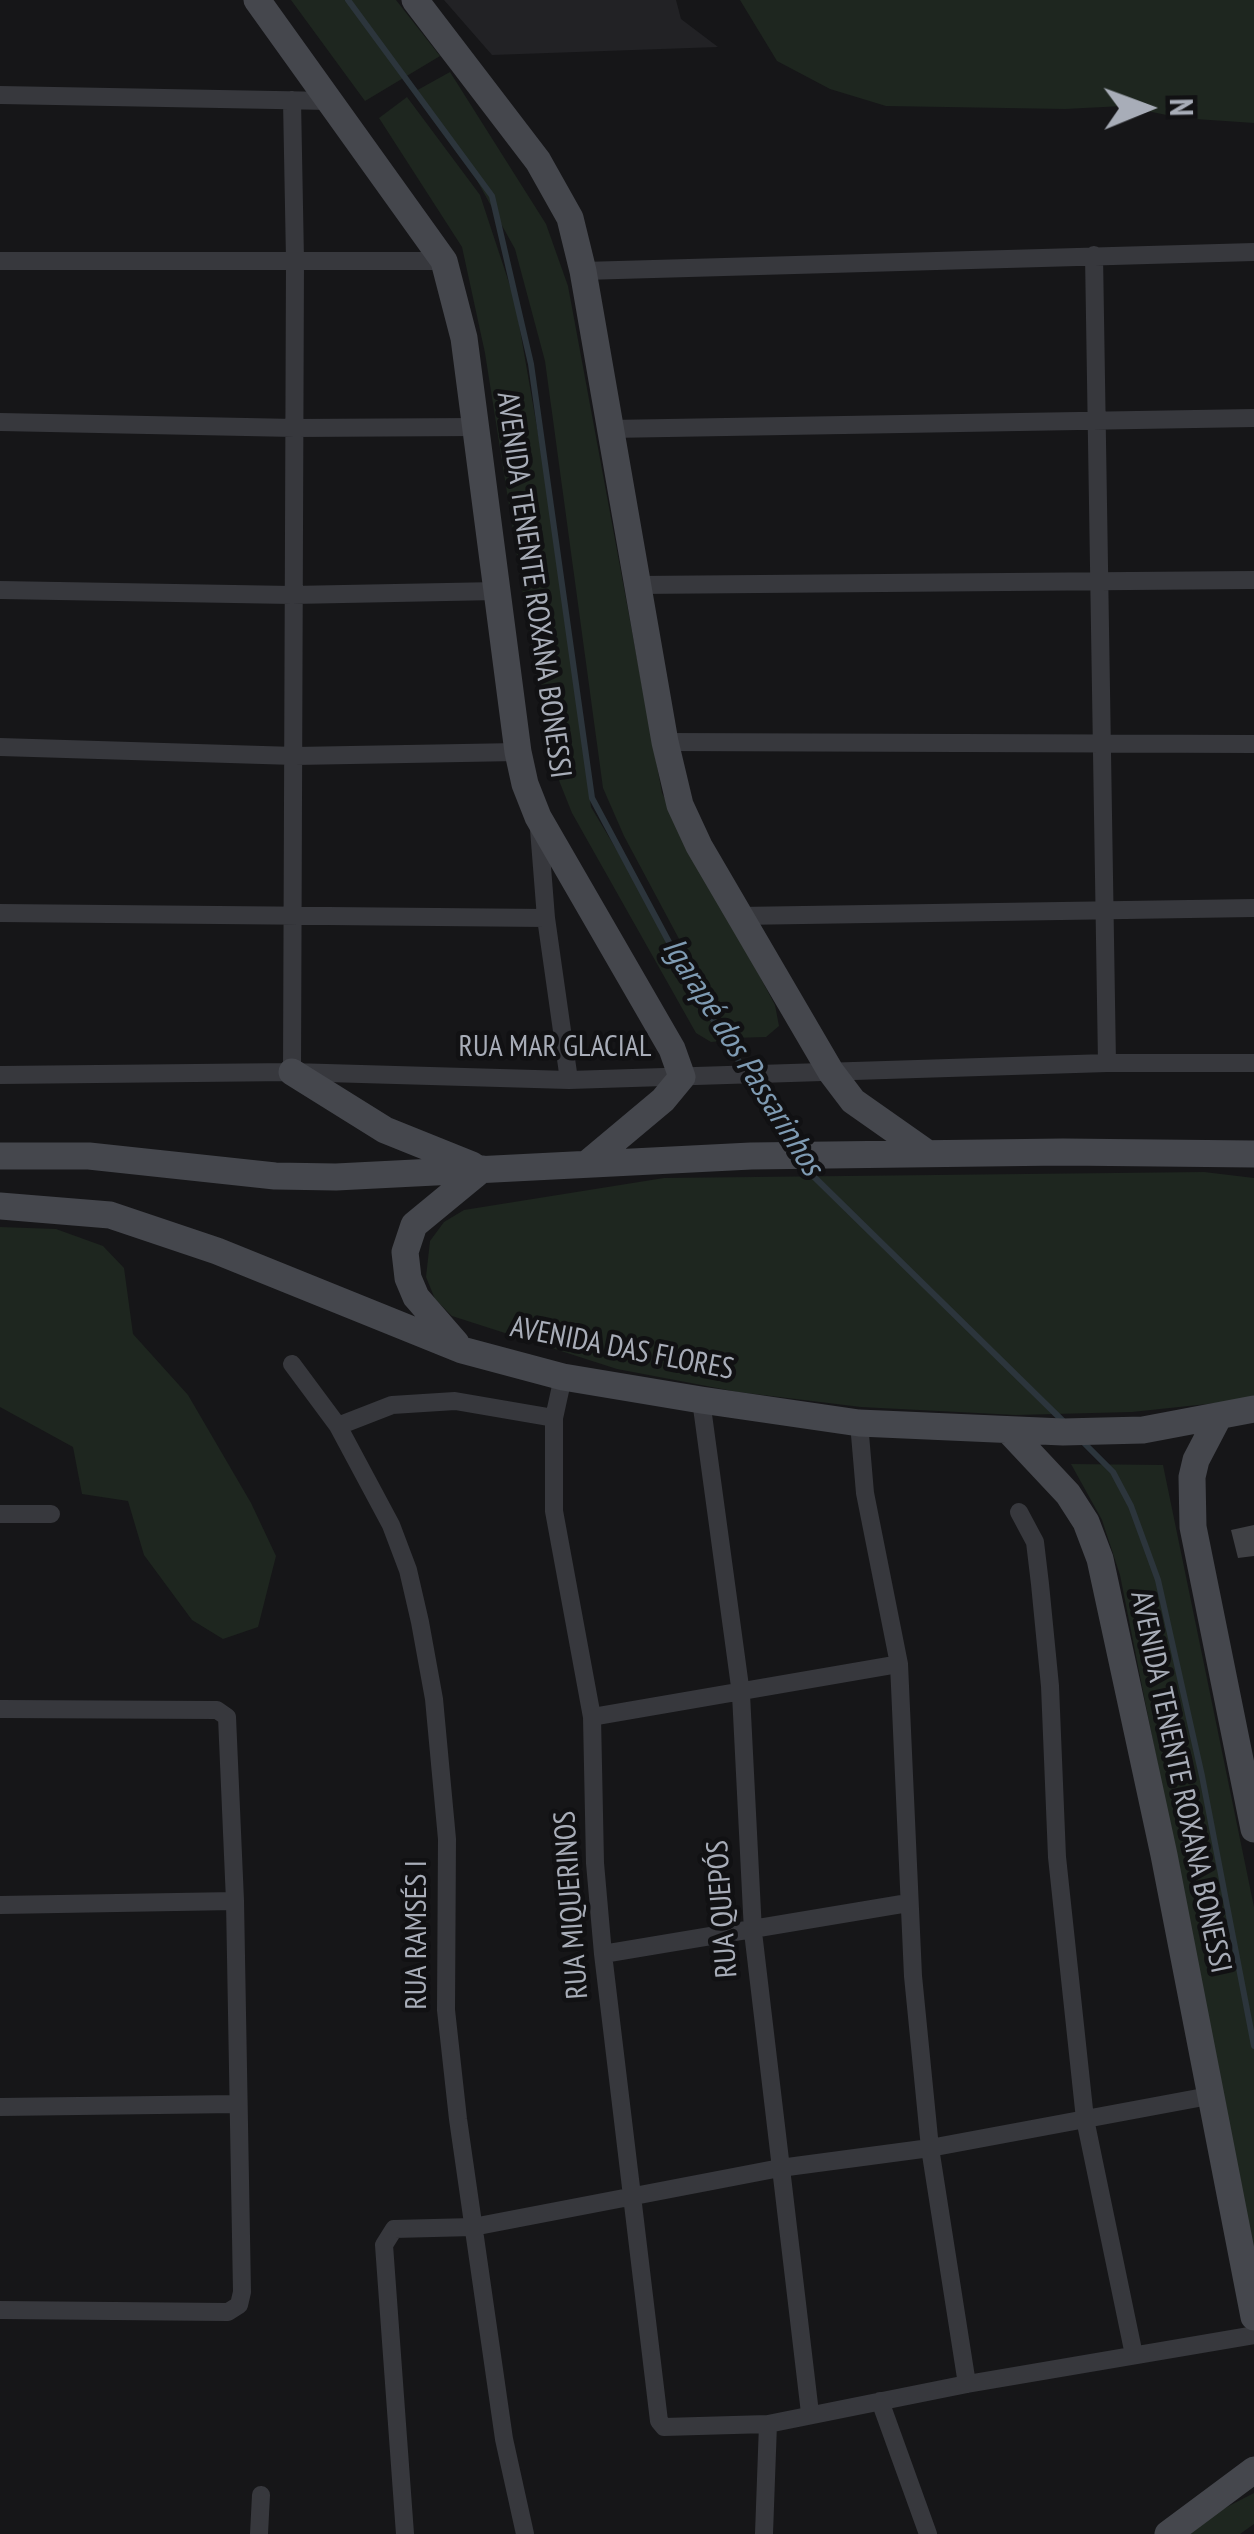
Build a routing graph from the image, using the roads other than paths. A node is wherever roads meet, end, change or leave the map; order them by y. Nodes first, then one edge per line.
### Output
1 (256, 0) edge
2 (416, 0) edge
3 (0, 95) edge
4 (292, 100) junction
5 (330, 101) junction
6 (1254, 252) edge
7 (1094, 255) junction
8 (0, 260) edge
9 (296, 260) junction
10 (444, 261) junction
11 (584, 271) junction
12 (1254, 418) edge
13 (1098, 420) junction
14 (0, 422) edge
15 (476, 427) junction
16 (295, 428) junction
17 (609, 428) junction
18 (1254, 580) edge
19 (1101, 583) junction
20 (636, 585) junction
21 (0, 590) edge
22 (498, 591) junction
23 (292, 595) junction
24 (665, 742) junction
25 (1254, 744) edge
26 (1102, 745) junction
27 (0, 747) edge
28 (518, 752) junction
29 (295, 756) junction
30 (538, 817) junction
31 (1254, 908) edge
32 (1106, 911) junction
33 (0, 913) edge
34 (292, 916) junction
35 (739, 916) junction
36 (546, 918) junction
37 (1107, 1063) junction
38 (1254, 1063) edge
39 (292, 1072) junction
40 (831, 1072) junction
41 (0, 1075) edge
42 (682, 1077) junction
43 (569, 1080) junction
44 (927, 1153) junction
45 (1254, 1154) edge
46 (0, 1156) edge
47 (589, 1162) junction
48 (482, 1169) junction
49 (0, 1206) edge
50 (462, 1350) junction
51 (292, 1364) dead end
52 (563, 1377) junction
53 (701, 1400) junction
54 (1254, 1409) edge
55 (554, 1418) junction
56 (1218, 1418) junction
57 (860, 1423) junction
58 (338, 1426) junction
59 (1009, 1430) junction
60 (1018, 1512) dead end
61 (0, 1514) edge
62 (51, 1514) dead end
63 (899, 1664) junction
64 (741, 1694) junction
65 (0, 1709) edge
66 (592, 1717) junction
67 (1254, 1829) edge
68 (235, 1901) junction
69 (908, 1903) junction
70 (0, 1905) edge
71 (753, 1932) junction
72 (604, 1954) junction
73 (1209, 2096) junction
74 (237, 2104) junction
75 (0, 2107) edge
76 (1084, 2119) junction
77 (930, 2148) junction
78 (780, 2168) junction
79 (633, 2197) junction
80 (473, 2227) junction
81 (0, 2310) edge
82 (1254, 2317) edge
83 (1254, 2335) edge
84 (1134, 2354) junction
85 (967, 2384) junction
86 (880, 2401) junction
87 (810, 2413) junction
88 (768, 2424) junction
89 (1254, 2470) edge
90 (261, 2494) dead end
91 (260, 2534) edge
92 (405, 2534) edge
93 (525, 2534) edge
94 (764, 2534) edge
95 (928, 2534) edge
96 (1168, 2534) edge

1 - 5 street, AVENIDA TENENTE ROXANA BONESSI
2 - 11 street
3 - 4 street
4 - 5 street
4 - 9 street
5 - 10 street, AVENIDA TENENTE ROXANA BONESSI
6 - 7 street
7 - 11 street
7 - 13 street
8 - 9 street
9 - 10 street
9 - 16 street
10 - 15 street, AVENIDA TENENTE ROXANA BONESSI
11 - 17 street
12 - 13 street
13 - 17 street
13 - 19 street
14 - 16 street
15 - 16 street
15 - 22 street, AVENIDA TENENTE ROXANA BONESSI
16 - 23 street
17 - 20 street
18 - 19 street
19 - 20 street
19 - 26 street
20 - 24 street
21 - 23 street
22 - 23 street
22 - 28 street, AVENIDA TENENTE ROXANA BONESSI
23 - 29 street
24 - 26 street
24 - 35 street
25 - 26 street
26 - 32 street
27 - 29 street
28 - 29 street
28 - 30 street, AVENIDA TENENTE ROXANA BONESSI
29 - 34 street
30 - 36 street
30 - 42 street, AVENIDA TENENTE ROXANA BONESSI
31 - 32 street
32 - 35 street
32 - 37 street
33 - 34 street
34 - 36 street
34 - 39 street
35 - 40 street
36 - 43 street
37 - 38 street, RUA MAR GLACIAL
37 - 40 street, RUA MAR GLACIAL
39 - 41 street, RUA MAR GLACIAL
39 - 43 street, RUA MAR GLACIAL
39 - 48 street
40 - 42 street, RUA MAR GLACIAL
40 - 44 street
42 - 43 street, RUA MAR GLACIAL
42 - 47 street
44 - 45 street
44 - 47 street
46 - 48 street
47 - 48 street
48 - 50 street
49 - 50 street, AVENIDA DAS FLORES
50 - 52 street, AVENIDA DAS FLORES
51 - 58 street, RUA RAMSÉS I
52 - 53 street, AVENIDA DAS FLORES
52 - 55 street, RUA MIQUERINOS
53 - 57 street, AVENIDA DAS FLORES
53 - 64 street, RUA QUEPÓS
54 - 56 street, AVENIDA DAS FLORES
55 - 58 street
55 - 66 street, RUA MIQUERINOS
56 - 59 street, AVENIDA DAS FLORES
56 - 67 street, AVENIDA TENENTE ROXANA BONESSI
57 - 59 street, AVENIDA DAS FLORES
57 - 63 street
58 - 80 street, RUA RAMSÉS I
59 - 73 street, AVENIDA TENENTE ROXANA BONESSI
60 - 76 street
61 - 62 street
63 - 64 street
63 - 69 street
64 - 66 street
64 - 71 street, RUA QUEPÓS
65 - 68 street
66 - 72 street, RUA MIQUERINOS
68 - 70 street
68 - 74 street
69 - 71 street
69 - 77 street
71 - 72 street
71 - 78 street, RUA QUEPÓS
72 - 79 street, RUA MIQUERINOS
73 - 76 street
73 - 82 street, AVENIDA TENENTE ROXANA BONESSI
74 - 75 street
74 - 81 street
76 - 77 street
76 - 84 street
77 - 78 street
77 - 85 street
78 - 79 street
78 - 87 street, RUA QUEPÓS
79 - 80 street
79 - 88 street, RUA MIQUERINOS
80 - 92 street
80 - 93 street, RUA RAMSÉS I
83 - 84 street
84 - 85 street
85 - 86 street
86 - 87 street
86 - 95 street
87 - 88 street
88 - 94 street
89 - 96 street
90 - 91 street

